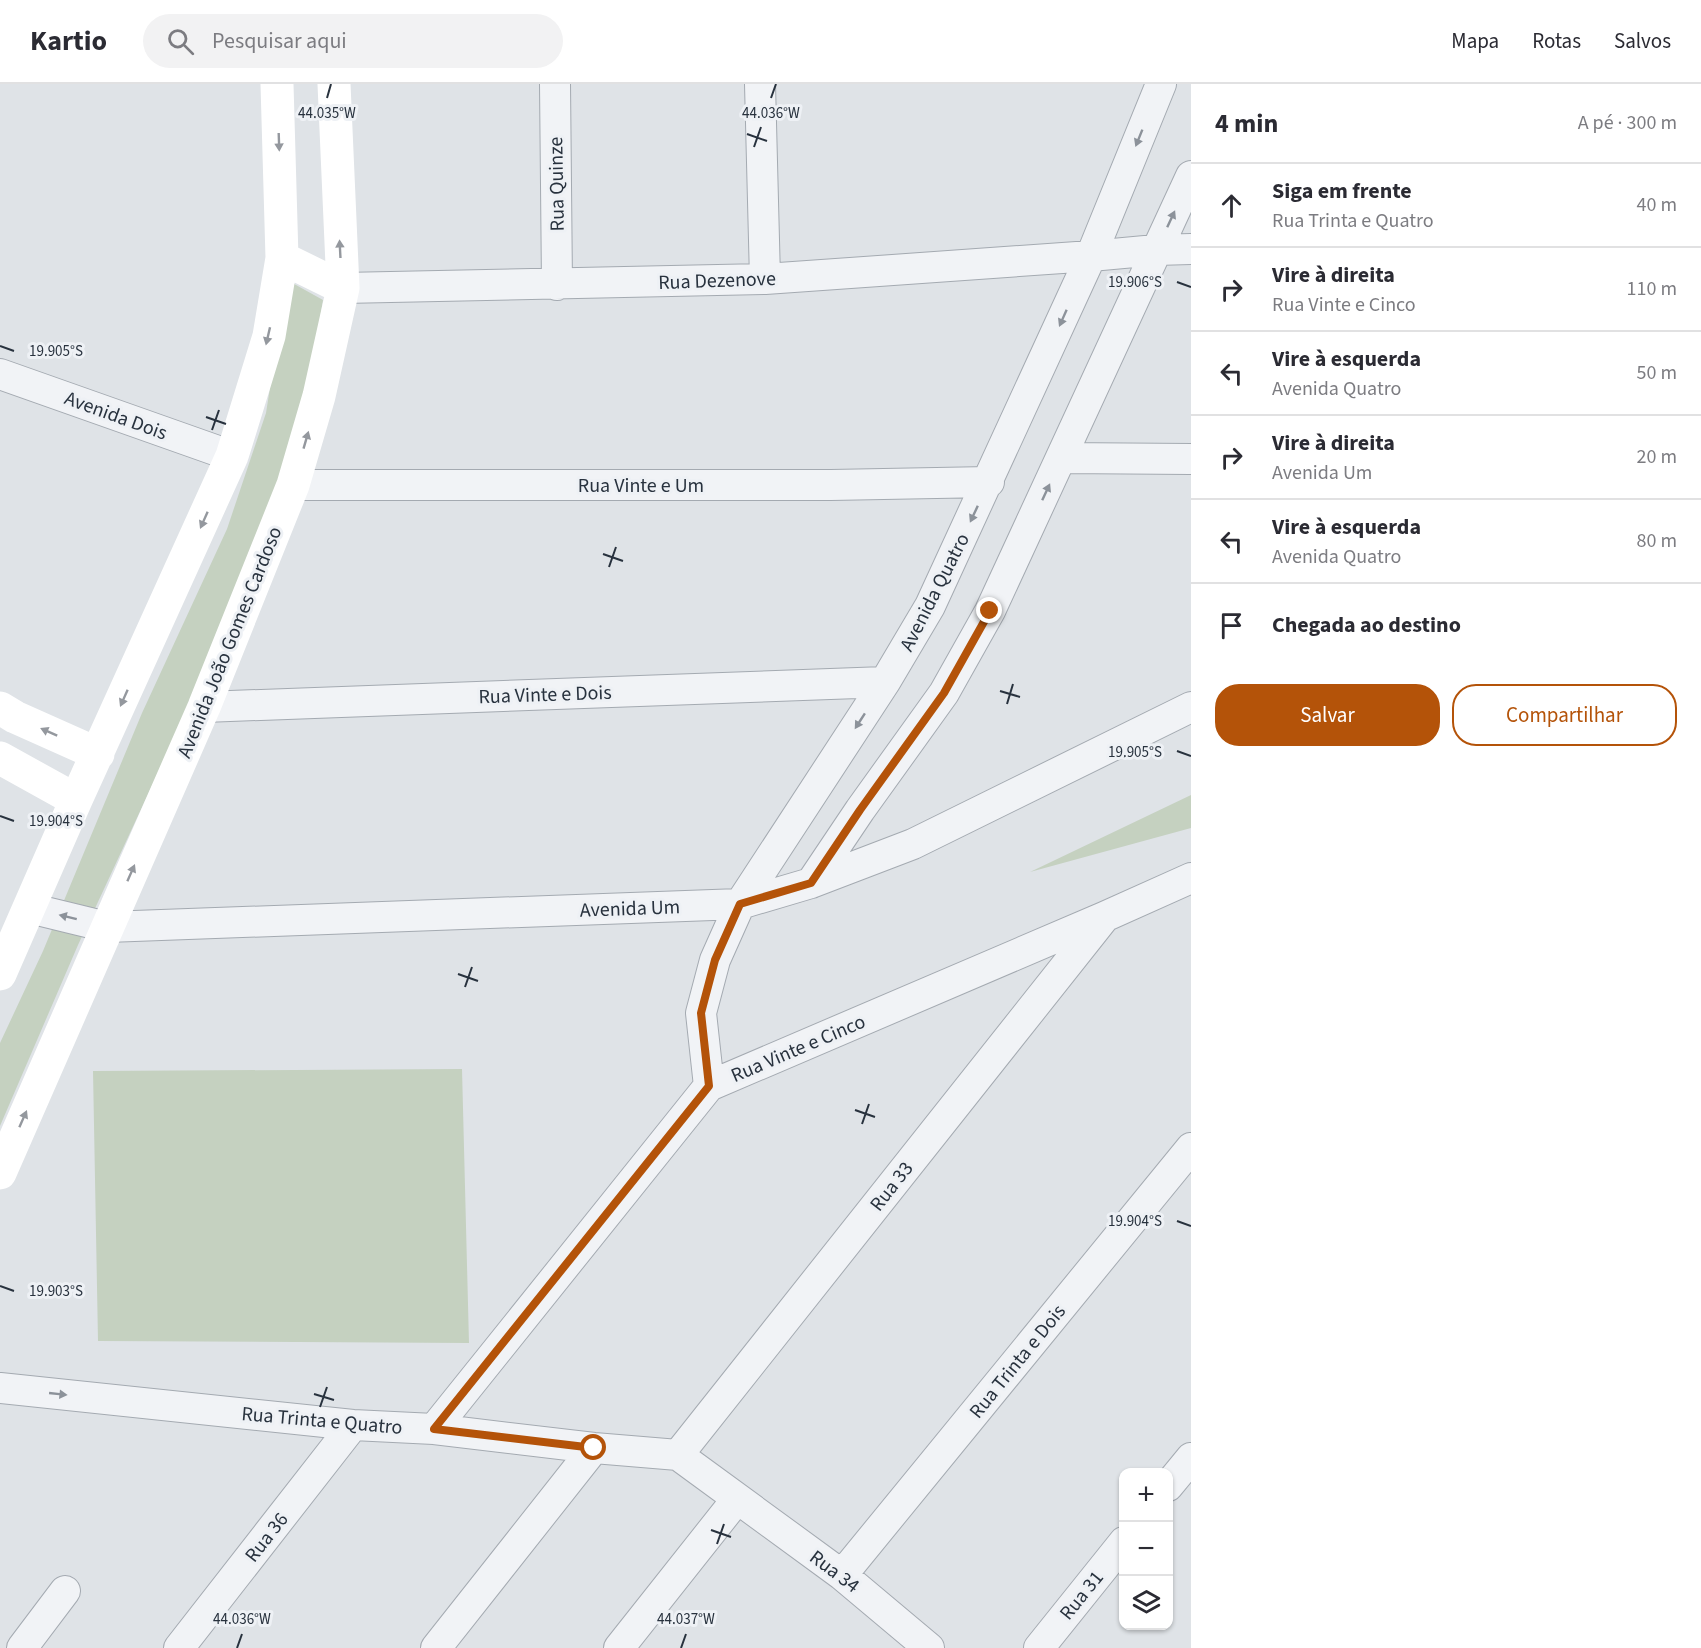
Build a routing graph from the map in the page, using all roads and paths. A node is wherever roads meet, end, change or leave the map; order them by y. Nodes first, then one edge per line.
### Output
1 (277, 84) edge
2 (334, 84) edge
3 (555, 84) edge
4 (760, 84) edge
5 (1161, 84) edge
6 (1191, 176) edge
7 (1191, 249) edge
8 (1156, 250) junction
9 (1090, 256) junction
10 (282, 258) junction
11 (765, 279) junction
12 (557, 285) junction
13 (342, 288) junction
14 (0, 374) edge
15 (232, 456) junction
16 (1062, 458) junction
17 (1191, 459) edge
18 (989, 482) junction
19 (293, 485) junction
20 (885, 682) junction
21 (204, 707) junction
22 (1191, 707) edge
23 (0, 708) edge
24 (98, 754) junction
25 (0, 758) edge
26 (76, 800) junction
27 (1191, 878) edge
28 (811, 883) junction
29 (740, 904) junction
30 (29, 908) junction
31 (1104, 917) junction
32 (107, 927) junction
33 (0, 974) edge
34 (709, 1086) junction
35 (1191, 1148) edge
36 (0, 1173) edge
37 (0, 1388) edge
38 (353, 1425) junction
39 (434, 1429) junction
40 (594, 1448) junction
41 (678, 1455) junction
42 (1191, 1458) edge
43 (1173, 1480) edge
44 (737, 1500) junction
45 (1119, 1548) edge
46 (842, 1575) junction
47 (65, 1591) dead end
48 (22, 1648) edge
49 (180, 1648) edge
50 (436, 1648) edge
51 (620, 1648) edge
52 (929, 1648) edge
53 (1039, 1648) edge

1 -> 10 main road
13 -> 2 main road, Avenida João Gomes Cardoso
3 - 12 street, Rua Quinze
4 - 11 street
5 -> 9 street, Avenida Quatro
8 -> 6 street
7 - 8 street, Rua Dezenove
8 - 9 street, Rua Dezenove
8 - 16 street
9 - 11 street, Rua Dezenove
9 -> 18 street, Avenida Quatro
10 - 13 main road
10 -> 15 main road
11 - 12 street, Rua Dezenove
12 - 13 street, Rua Dezenove
19 -> 13 main road, Avenida João Gomes Cardoso
14 - 15 street, Avenida Dois
15 -> 24 main road
16 - 17 street
28 -> 16 street
18 - 19 street, Rua Vinte e Um
18 -> 20 street, Avenida Quatro
19 - 21 main road, Avenida João Gomes Cardoso
20 - 21 street, Rua Vinte e Dois
20 -> 29 street, Avenida Quatro
32 -> 21 main road, Avenida João Gomes Cardoso
22 - 28 street, Avenida Um
24 -> 23 main road
24 - 26 main road
25 - 26 main road
26 - 30 main road
27 - 31 street, Rua Vinte e Cinco
28 - 29 street, Avenida Um
29 - 32 street, Avenida Um
29 - 34 street, Avenida Quatro
32 -> 30 street, Avenida Um
30 - 33 main road
31 - 34 street, Rua Vinte e Cinco
31 - 41 street, Rua 33
36 -> 32 main road, Avenida João Gomes Cardoso
34 - 39 street, Rua Vinte e Cinco
35 - 46 street, Rua Trinta e Dois
37 -> 38 street, Rua Trinta e Quatro
38 - 39 street, Rua Trinta e Quatro
38 - 49 street, Rua 36
39 - 40 street, Rua Trinta e Quatro
40 - 41 street, Rua Trinta e Quatro
40 - 50 street
41 - 44 street
42 - 43 street
44 - 46 street, Rua 34
44 - 51 street
45 - 53 street, Rua 31
46 - 52 street, Rua 34
47 - 48 street

